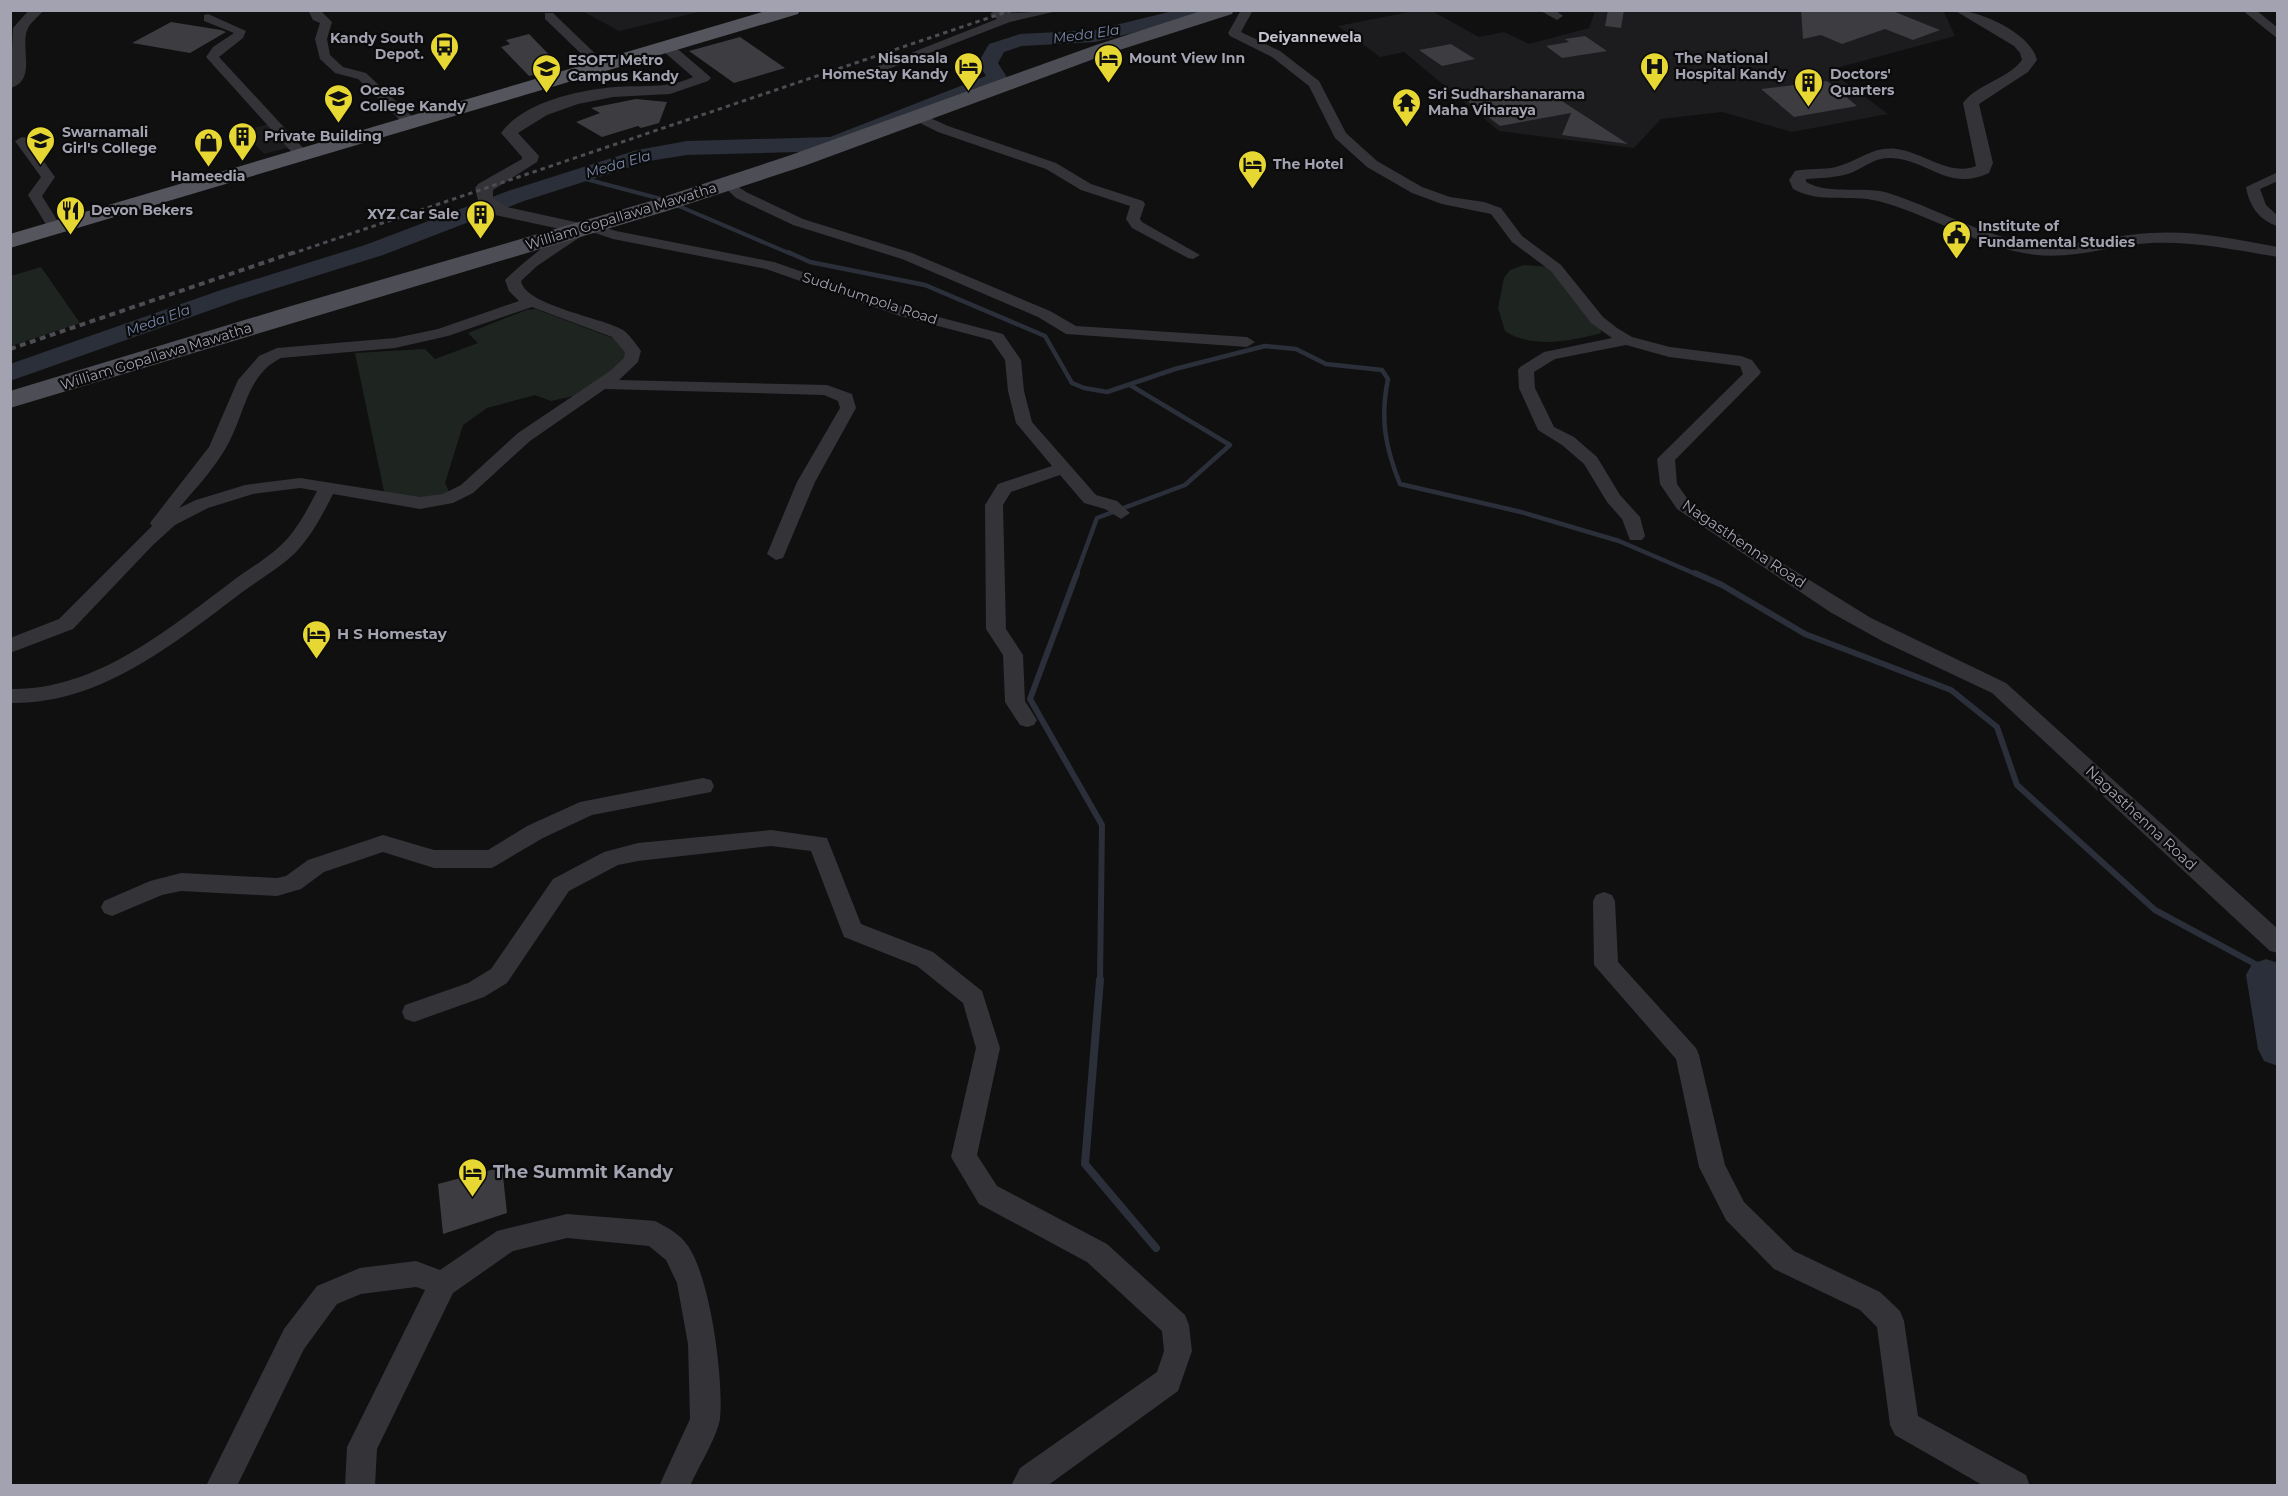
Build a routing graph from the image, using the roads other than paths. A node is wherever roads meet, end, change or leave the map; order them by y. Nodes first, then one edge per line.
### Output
1 (20, 10) edge
2 (37, 10) edge
3 (314, 10) edge
4 (790, 10) edge
5 (995, 10) edge
6 (1056, 10) edge
7 (1225, 10) edge
8 (1247, 10) edge
9 (1961, 10) edge
10 (2248, 10) edge
11 (10, 15) edge
12 (549, 16) dead end
13 (208, 18) dead end
14 (1007, 19) junction
15 (2277, 35) edge
16 (668, 48) junction
17 (14, 54) edge
18 (601, 66) junction
19 (861, 75) dead end
20 (10, 83) edge
21 (917, 116) junction
22 (410, 122) junction
23 (22, 141) dead end
24 (301, 154) junction
25 (2275, 179) edge
26 (724, 184) junction
27 (2277, 222) edge
28 (55, 228) junction
29 (587, 228) junction
30 (10, 241) edge
31 (2277, 252) edge
32 (1193, 255) dead end
33 (532, 302) junction
34 (1626, 339) junction
35 (1247, 342) dead end
36 (601, 384) junction
37 (10, 400) edge
38 (1064, 468) junction
39 (328, 486) junction
40 (1118, 510) dead end
41 (1636, 536) dead end
42 (146, 541) junction
43 (776, 554) dead end
44 (10, 646) edge
45 (10, 696) edge
46 (1027, 720) dead end
47 (703, 786) dead end
48 (1604, 901) dead end
49 (112, 907) dead end
50 (2277, 944) edge
51 (414, 1012) dead end
52 (443, 1284) junction
53 (221, 1485) edge
54 (360, 1485) edge
55 (674, 1485) edge
56 (1026, 1485) edge
57 (2015, 1485) edge

1 - 11 street
2 - 17 street
3 - 22 street
4 - 16 highway
5 - 14 street
6 - 14 street
7 - 21 main road, William Gopallawa Mawatha
8 - 34 street, Nagasthenna Road
9 - 31 street
10 - 15 street
12 - 18 street
13 - 24 street
14 - 19 street
16 - 18 highway
16 - 29 street
17 - 20 street
18 - 22 highway
21 - 26 main road, William Gopallawa Mawatha
21 - 32 street
22 - 24 highway
23 - 28 street
24 - 28 highway
25 - 27 street
26 - 29 main road, William Gopallawa Mawatha
26 - 35 street
28 - 30 highway
29 - 33 street
29 - 37 main road, William Gopallawa Mawatha
29 - 38 street, Suduhumpola Road
33 - 36 street
33 - 42 street
34 - 41 street
34 - 50 street, Nagasthenna Road
36 - 39 street
36 - 43 street
38 - 40 street, Suduhumpola Road
38 - 46 street
39 - 42 street
39 - 45 street
42 - 44 street
47 - 49 street
48 - 57 street
51 - 56 street
52 - 53 street
52 - 54 street
52 - 55 street

